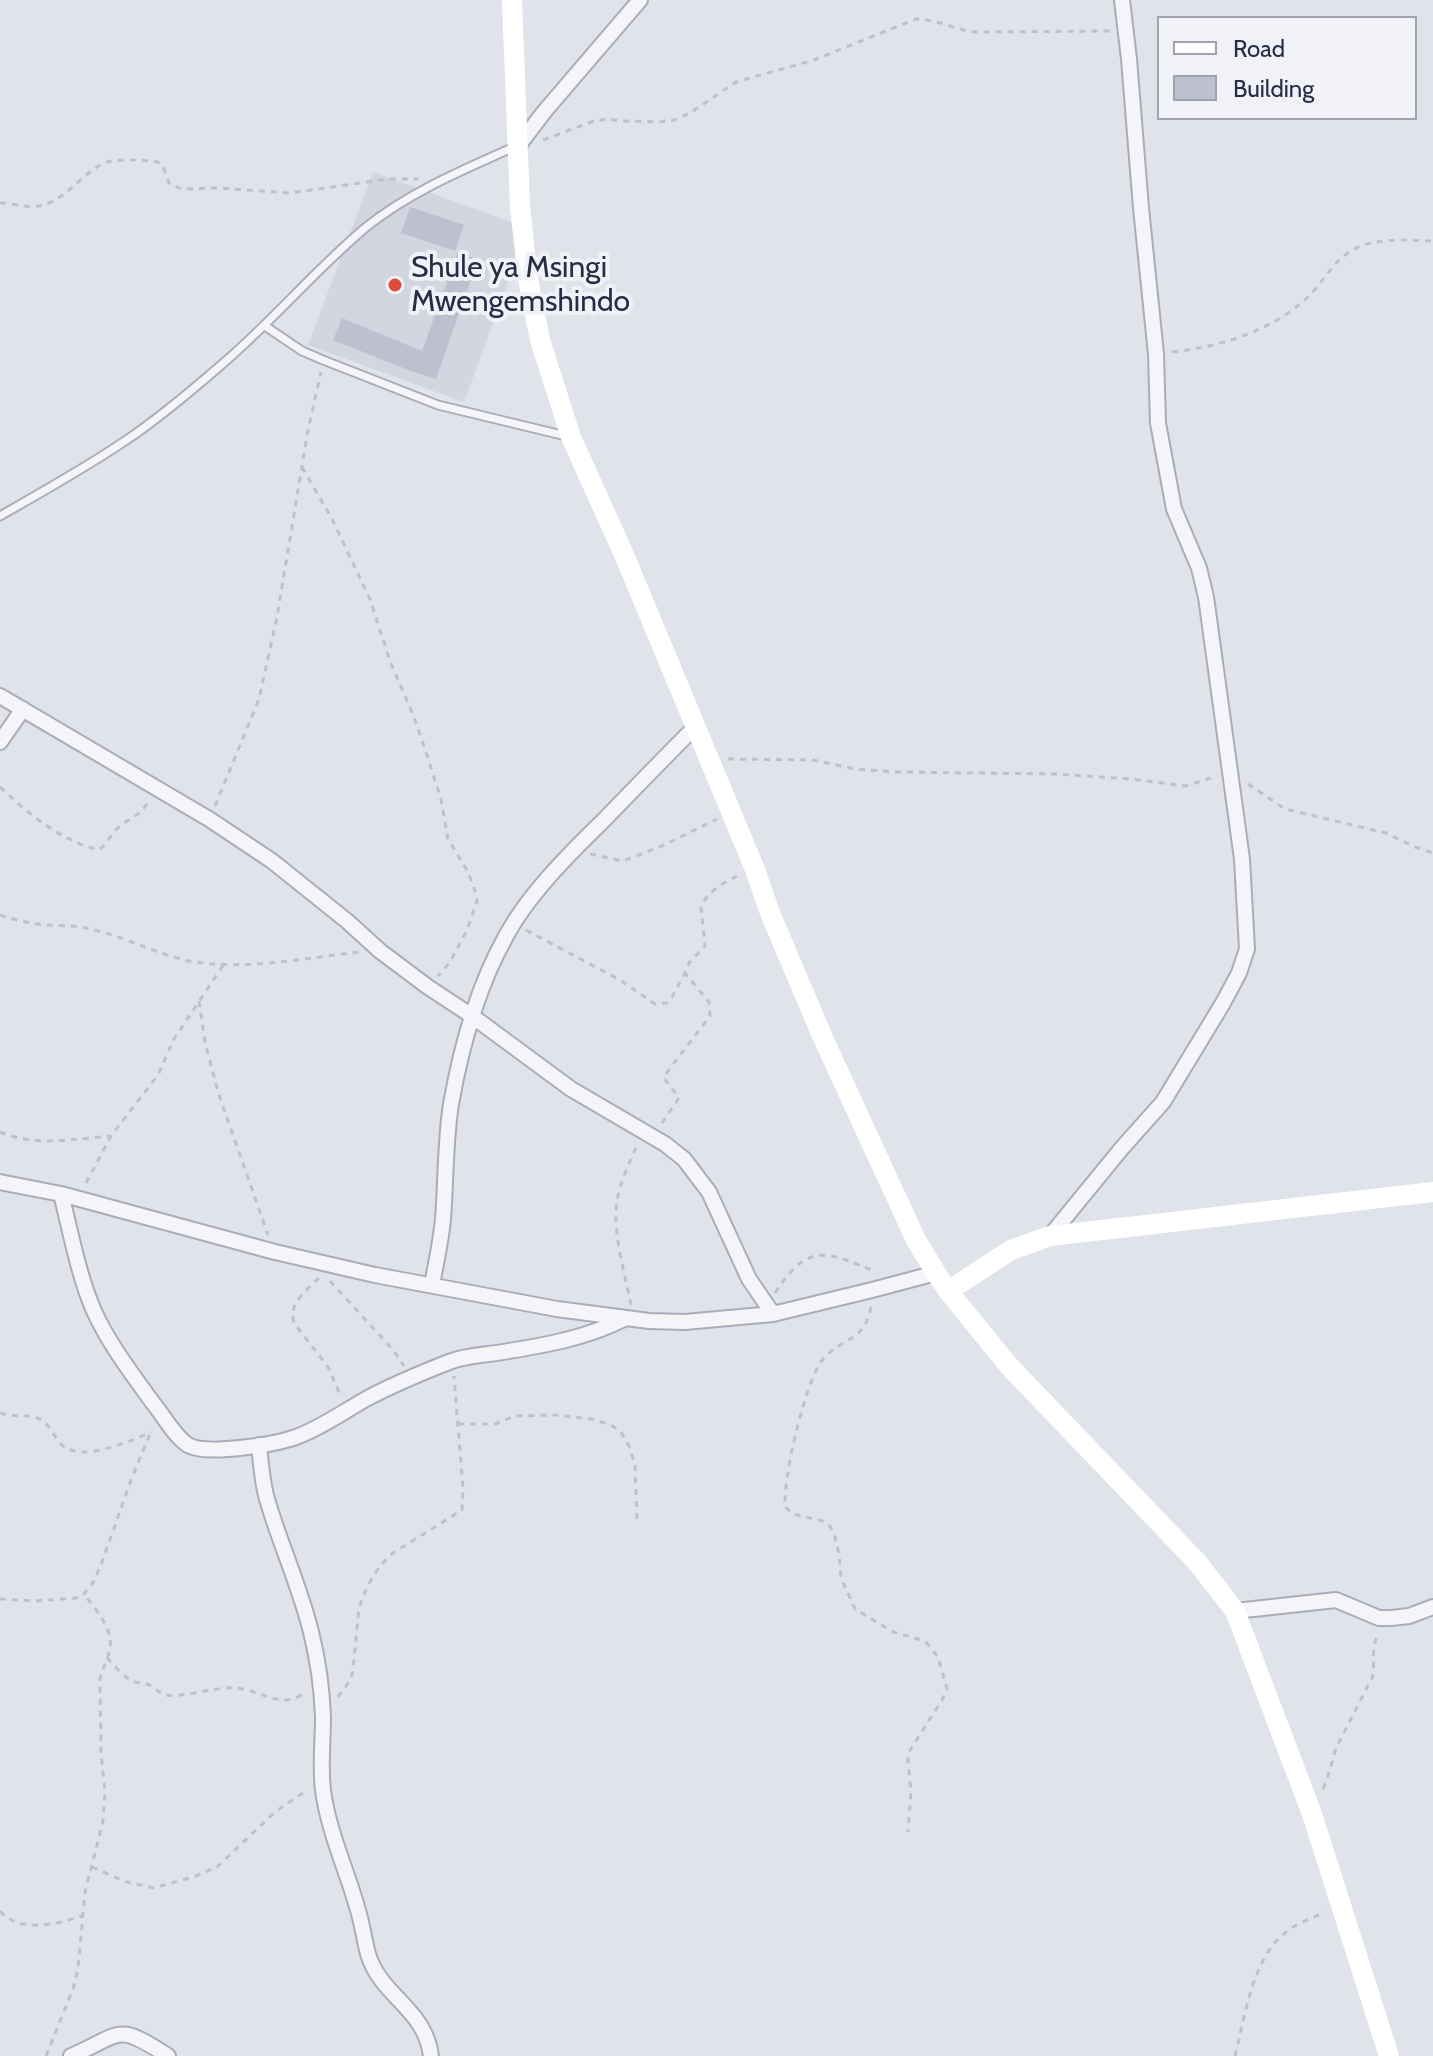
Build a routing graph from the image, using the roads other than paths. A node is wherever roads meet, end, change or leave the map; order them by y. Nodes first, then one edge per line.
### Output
1 (512, 0) edge
2 (640, 0) edge
3 (1122, 0) edge
4 (518, 149) junction
5 (265, 326) junction
6 (571, 437) junction
7 (0, 516) edge
8 (0, 696) edge
9 (23, 709) junction
10 (695, 727) junction
11 (0, 742) edge
12 (472, 1016) junction
13 (0, 1182) edge
14 (1433, 1192) edge
15 (61, 1194) junction
16 (1050, 1236) junction
17 (936, 1273) junction
18 (432, 1285) junction
19 (948, 1291) junction
20 (770, 1309) junction
21 (630, 1319) junction
22 (259, 1445) junction
23 (1433, 1607) edge
24 (1235, 1611) junction
25 (71, 2056) edge
26 (168, 2056) edge
27 (431, 2056) edge
28 (1389, 2056) edge

1 - 4 street
2 - 4 street
3 - 16 street
4 - 5 lane
4 - 6 street
5 - 6 lane
5 - 7 lane
6 - 10 street
8 - 9 street
9 - 11 street
9 - 12 street
10 - 12 street
10 - 17 street
12 - 18 street
12 - 20 street
13 - 15 street
14 - 16 street
15 - 18 street
15 - 22 street
16 - 19 street
17 - 19 street
17 - 20 street
18 - 21 street
19 - 24 street
20 - 21 street
21 - 22 street
22 - 27 street
23 - 24 street
24 - 28 street
25 - 26 street

